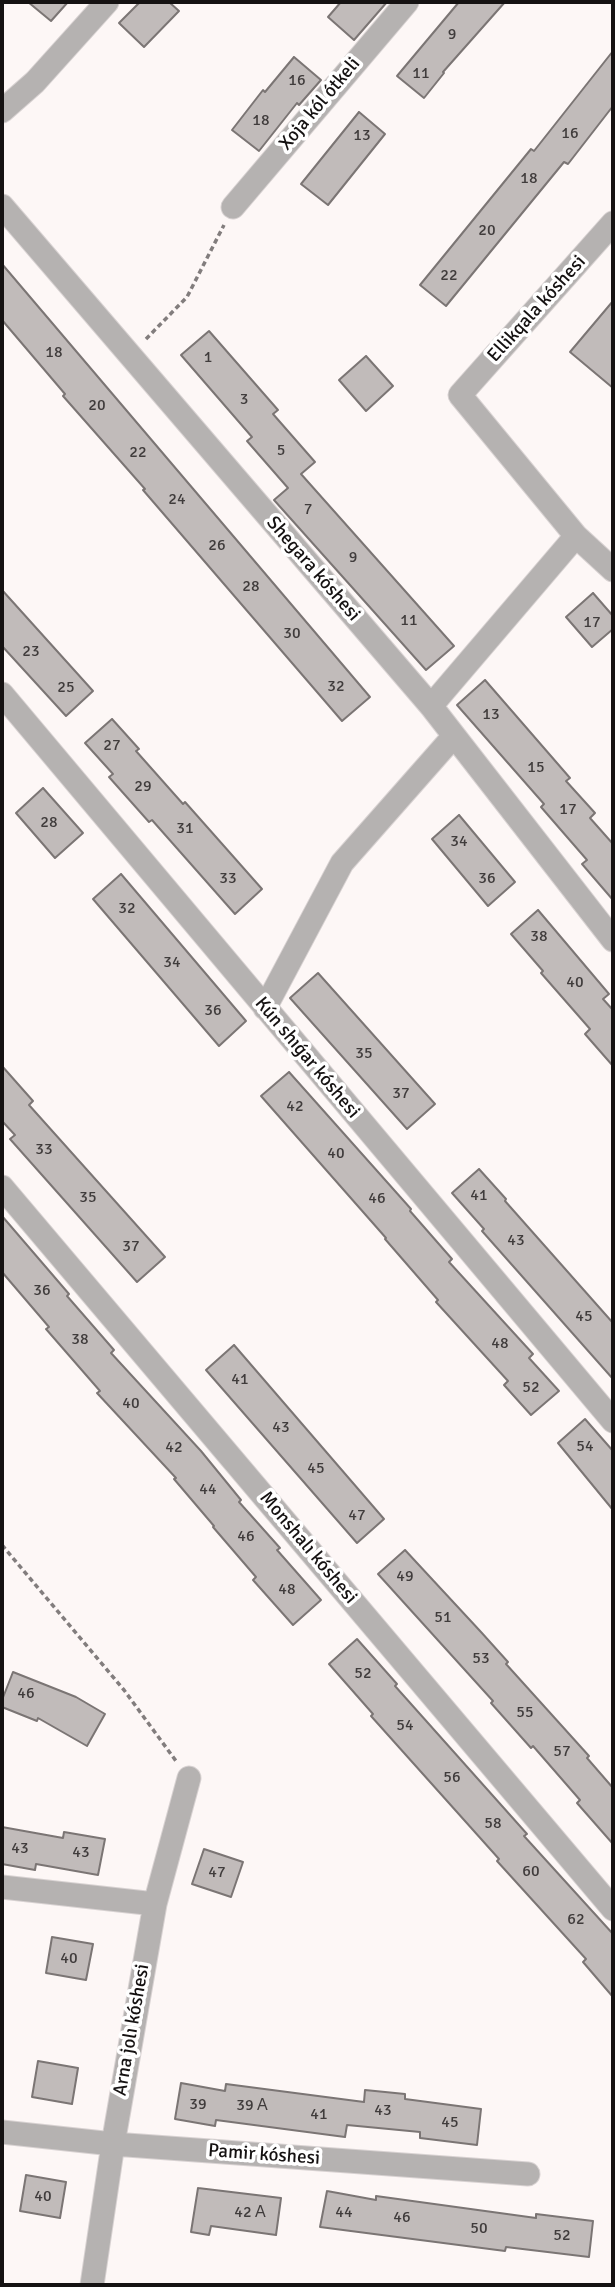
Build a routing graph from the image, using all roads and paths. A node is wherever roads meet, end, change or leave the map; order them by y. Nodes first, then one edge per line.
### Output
1 (107, 2) edge
2 (407, 2) edge
3 (2, 111) edge
4 (2, 206) edge
5 (233, 207) joint
6 (613, 223) edge
7 (129, 355) junction
8 (576, 536) junction
9 (613, 570) edge
10 (2, 694) edge
11 (431, 706) junction
12 (453, 737) junction
13 (613, 940) edge
14 (265, 1008) junction
15 (2, 1187) edge
16 (613, 1421) edge
17 (2, 1545) edge
18 (4, 1551) edge
19 (189, 1778) joint
20 (2, 1887) edge
21 (155, 1904) junction
22 (613, 1909) edge
23 (2, 2132) edge
24 (113, 2144) junction
25 (527, 2174) dead end
26 (92, 2285) edge

1 - 3 street
2 - 5 street, Xoja kól ótkeli
4 - 7 street, Shegara kóshesi
5 - 7 path
6 - 8 street, Ellikqala kóshesi
7 - 11 street, Shegara kóshesi
8 - 9 street
8 - 11 street
10 - 14 street, Kún shıǵar kóshesi
11 - 12 street, Shegara kóshesi
12 - 13 street, Shegara kóshesi
12 - 14 street
14 - 16 street, Kún shıǵar kóshesi
15 - 22 street, Monshalı kóshesi
17 - 18 path
18 - 19 path
19 - 21 street, Arna jolı kóshesi
20 - 21 street
21 - 24 street, Arna jolı kóshesi
23 - 24 street, Pamir kóshesi
24 - 25 street, Pamir kóshesi
24 - 26 street, Arna jolı kóshesi

